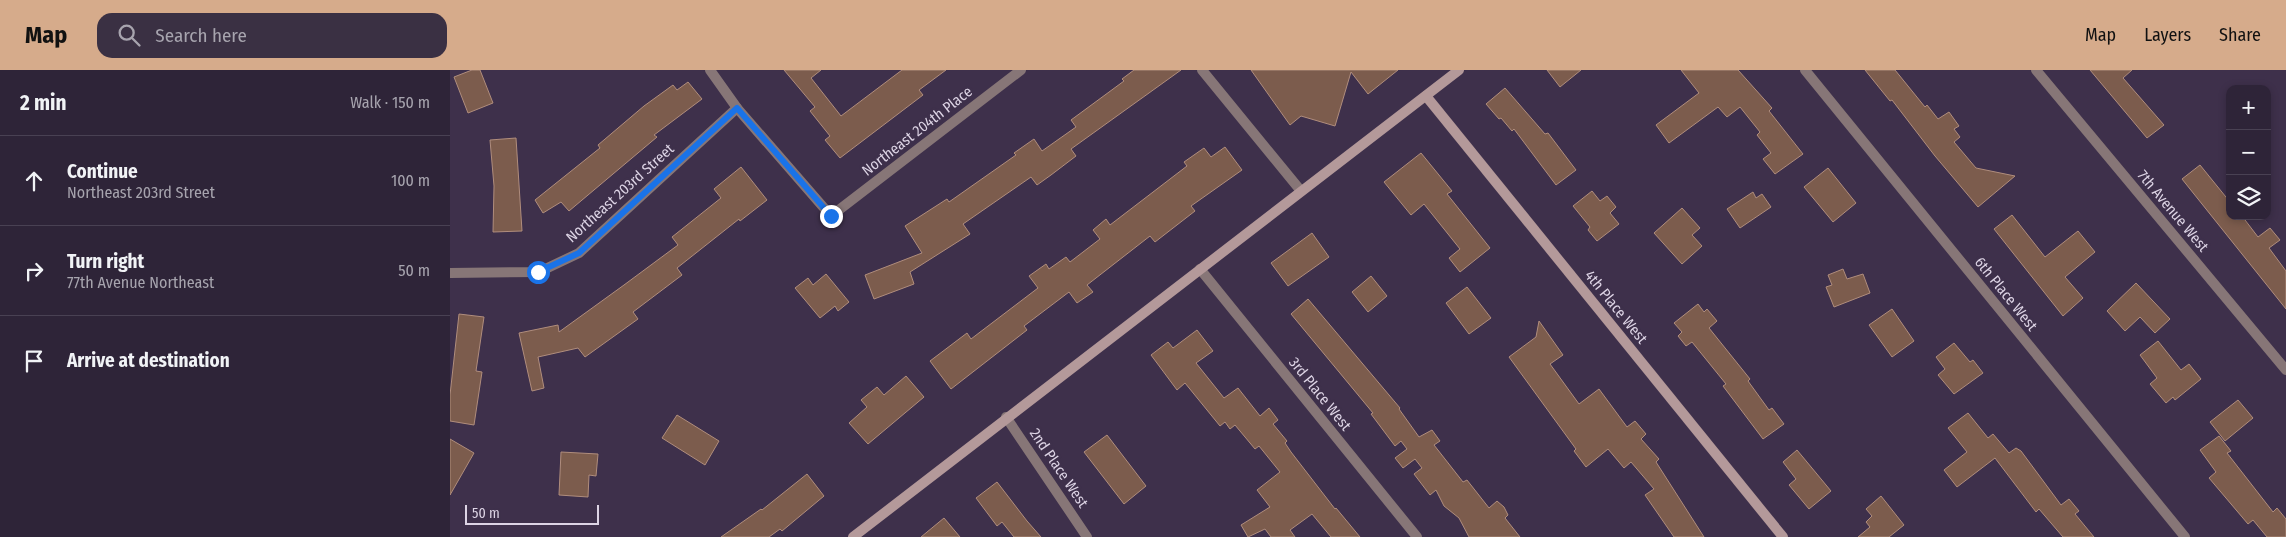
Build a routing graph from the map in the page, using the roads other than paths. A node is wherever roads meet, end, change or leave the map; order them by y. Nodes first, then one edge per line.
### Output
1 (710, 70) edge
2 (1021, 70) edge
3 (1202, 70) edge
4 (1459, 70) edge
5 (1805, 70) edge
6 (2036, 70) edge
7 (1426, 96) junction
8 (737, 108) junction
9 (1301, 191) junction
10 (1200, 269) junction
11 (450, 272) edge
12 (2286, 370) edge
13 (1006, 417) junction
14 (853, 537) edge
15 (1087, 537) edge
16 (1417, 537) edge
17 (1783, 537) edge
18 (2185, 537) edge

1 - 8 street
2 - 8 street, Northeast 204th Place
3 - 9 street
4 - 7 street
5 - 18 street, 6th Place West
6 - 12 street, 7th Avenue West
7 - 9 street
7 - 17 street, 4th Place West
8 - 11 street, Northeast 203rd Street
9 - 10 street
10 - 13 street
10 - 16 street, 3rd Place West
13 - 14 street
13 - 15 street, 2nd Place West

